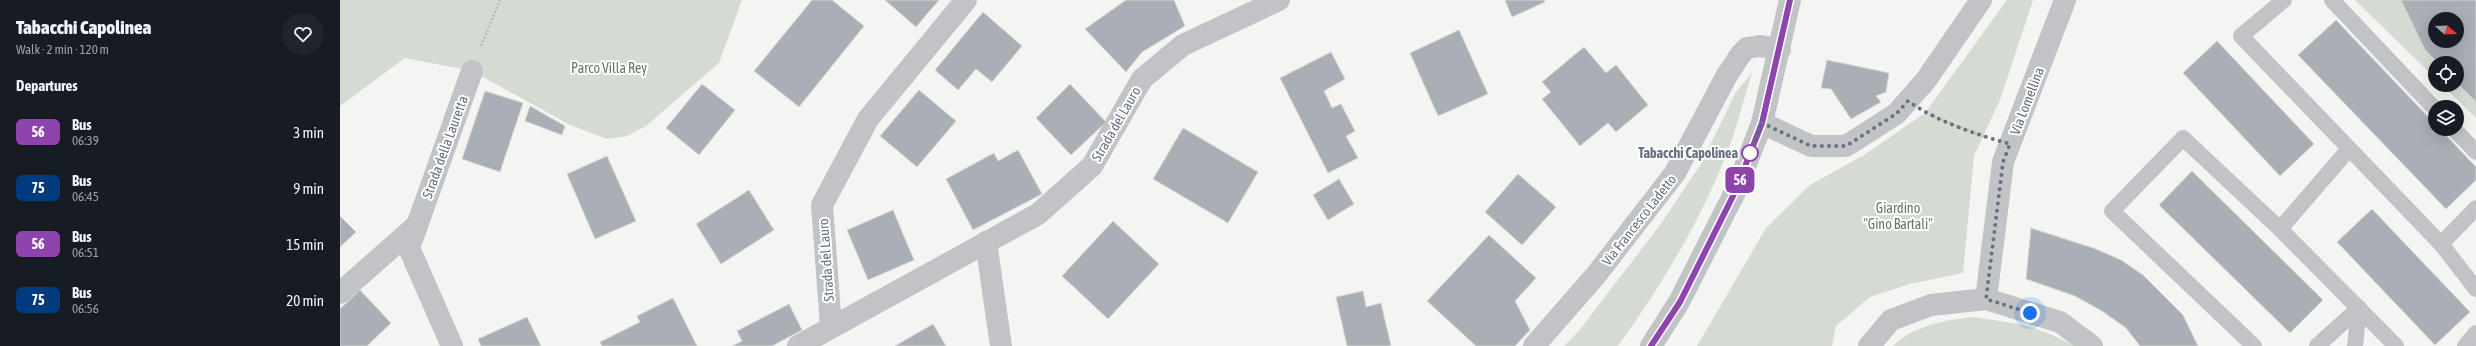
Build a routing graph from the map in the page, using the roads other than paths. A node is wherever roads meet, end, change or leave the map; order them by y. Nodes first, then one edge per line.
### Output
1 (966, 0) edge
2 (1279, 0) edge
3 (1790, 0) edge
4 (1981, 0) edge
5 (2065, 0) edge
6 (2284, 0) edge
7 (2332, 0) edge
8 (1780, 49) junction
9 (472, 71) road end
10 (2428, 102) edge
11 (1762, 123) junction
12 (2461, 136) edge
13 (2349, 149) junction
14 (2476, 152) edge
15 (2476, 208) edge
16 (418, 223) junction
17 (2280, 229) junction
18 (986, 242) junction
19 (2441, 244) junction
20 (2476, 289) edge
21 (340, 293) edge
22 (1986, 299) junction
23 (2359, 308) junction
24 (830, 327) junction
25 (2476, 334) edge
26 (452, 346) edge
27 (798, 346) edge
28 (1001, 346) edge
29 (1534, 346) edge
30 (1652, 346) edge
31 (1869, 346) edge
32 (2092, 346) edge
33 (2254, 346) edge
34 (2317, 346) edge
35 (2355, 346) edge
36 (2396, 346) edge
37 (2465, 346) edge

1 - 24 street, Strada del Lauro
2 - 18 street, Strada del Lauro
3 - 8 street
4 - 11 street
5 - 22 street, Via Lomellina
6 - 13 lane
7 - 10 lane
8 - 11 street
8 - 29 street, Via Francesco Ladetto
9 - 16 street, Strada della Lauretta
11 - 30 street
12 - 14 lane
13 - 17 lane
13 - 19 lane
15 - 19 lane
16 - 21 street, Strada della Lauretta
16 - 26 street, Strada della Lauretta
17 - 23 lane
17 - 33 lane
18 - 24 street, Strada del Lauro
18 - 28 street
19 - 20 lane
22 - 31 street
22 - 32 street
23 - 34 lane
23 - 35 lane
23 - 36 lane
24 - 27 street, Strada del Lauro
25 - 37 lane

